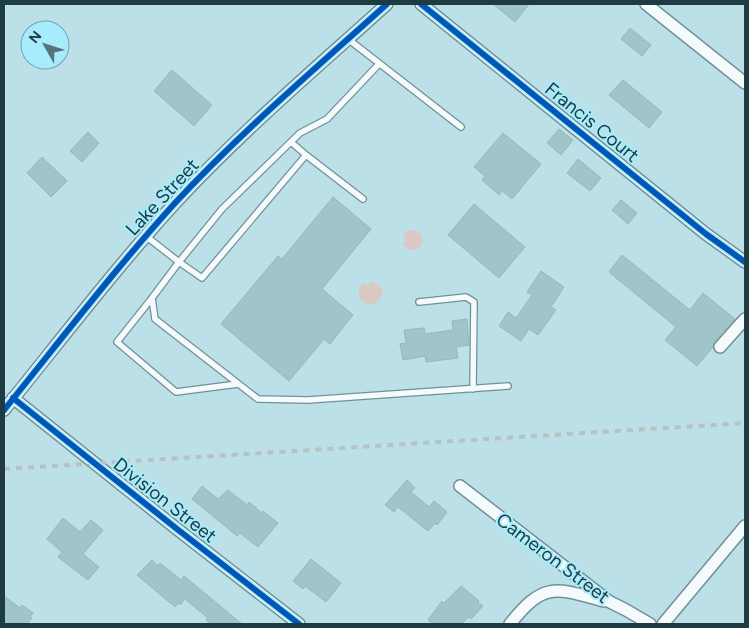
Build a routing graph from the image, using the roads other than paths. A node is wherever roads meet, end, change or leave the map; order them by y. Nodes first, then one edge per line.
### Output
1 (387, 4) edge
2 (421, 4) edge
3 (646, 4) edge
4 (348, 40) junction
5 (379, 64) junction
6 (745, 83) edge
7 (461, 127) dead end
8 (291, 142) junction
9 (306, 155) junction
10 (363, 199) dead end
11 (147, 237) junction
12 (179, 262) junction
13 (745, 262) edge
14 (152, 298) junction
15 (419, 302) dead end
16 (745, 319) edge
17 (720, 347) dead end
18 (238, 384) junction
19 (508, 386) dead end
20 (473, 388) junction
21 (13, 398) junction
22 (4, 410) edge
23 (460, 486) dead end
24 (745, 526) edge
25 (610, 602) junction
26 (299, 624) edge
27 (510, 624) edge
28 (650, 624) edge
29 (663, 624) edge

1 - 4 street, Lake Street
2 - 13 street, Francis Court
3 - 6 street
4 - 5 lane
4 - 11 street, Lake Street
5 - 7 lane
5 - 8 lane
8 - 9 lane
8 - 12 lane
9 - 10 lane
9 - 12 lane
11 - 12 lane
11 - 21 street, Lake Street
12 - 14 lane
14 - 18 lane
14 - 18 lane
15 - 20 lane
16 - 17 street
18 - 20 lane
19 - 20 lane
21 - 22 street, Lake Street
21 - 26 street, Division Street
23 - 25 street, Cameron Street
24 - 29 street
25 - 27 street
25 - 28 street, Cameron Street

